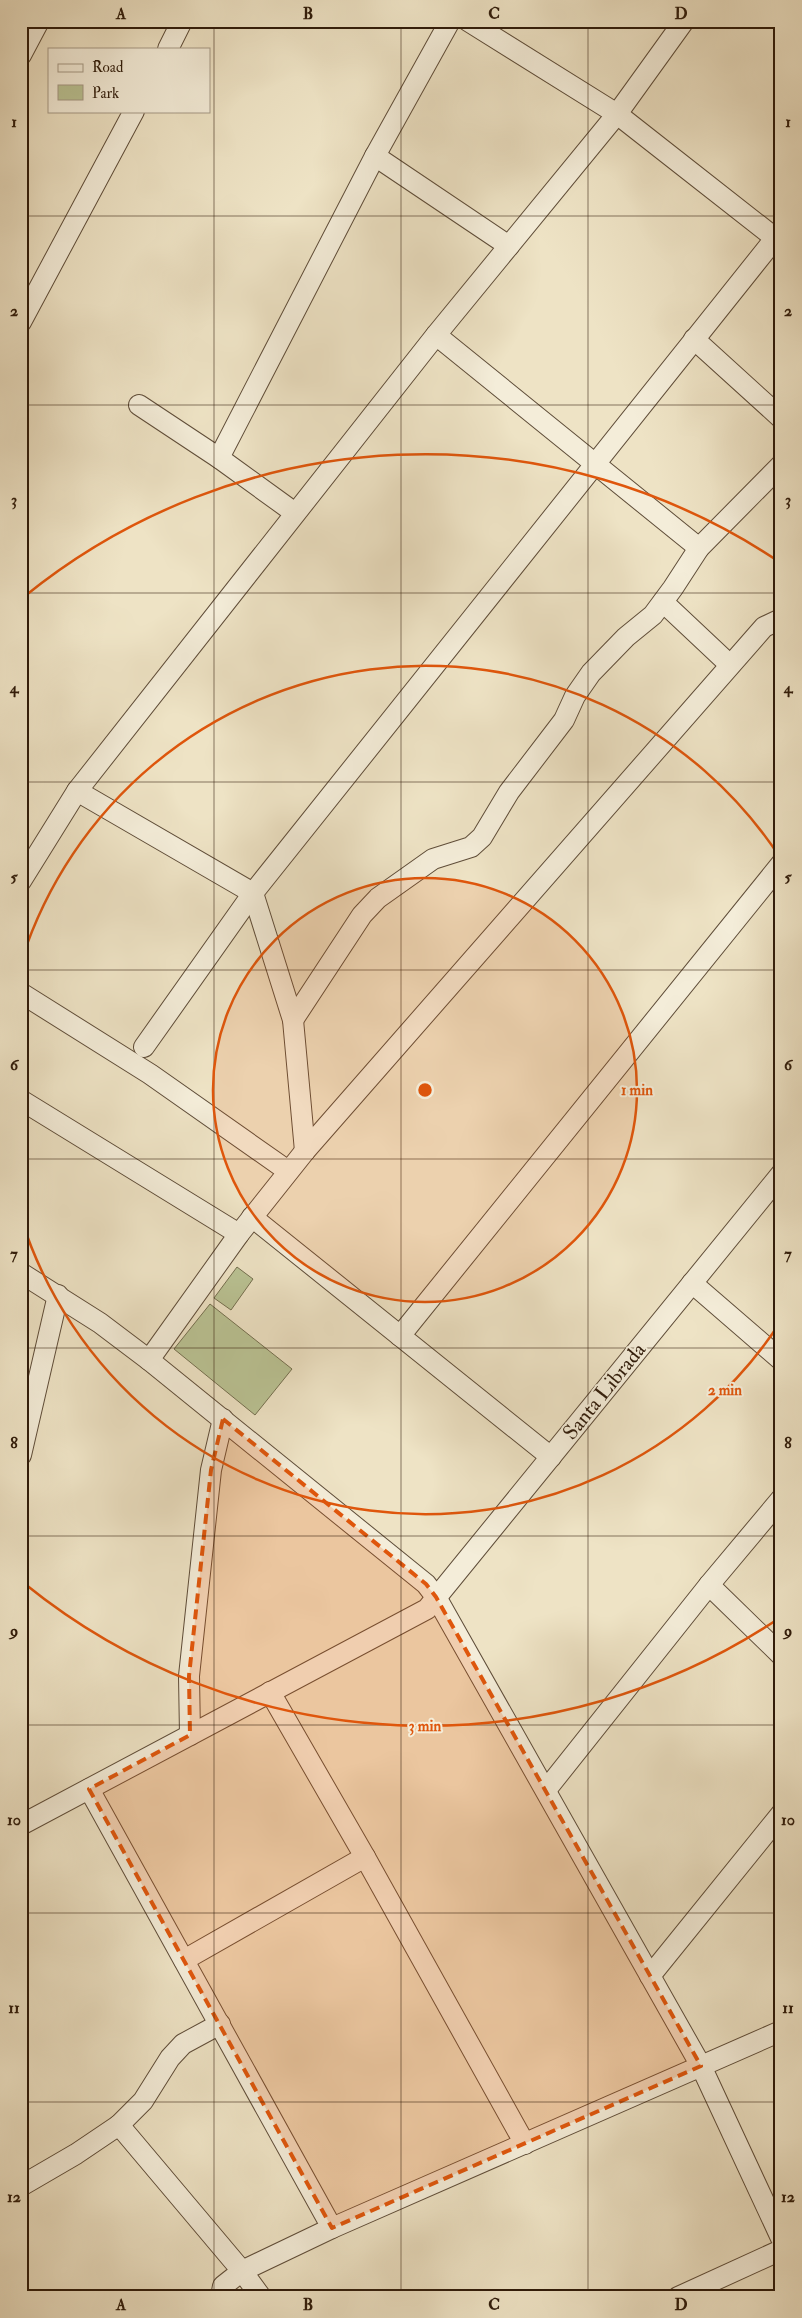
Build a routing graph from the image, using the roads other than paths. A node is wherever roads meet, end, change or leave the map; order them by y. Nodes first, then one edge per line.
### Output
1 (39, 21) edge
2 (182, 21) edge
3 (450, 21) edge
4 (468, 21) edge
5 (684, 21) edge
6 (168, 48) edge
7 (21, 55) edge
8 (133, 112) edge
9 (617, 114) junction
10 (375, 156) junction
11 (778, 235) edge
12 (509, 246) junction
13 (21, 322) edge
14 (436, 335) junction
15 (694, 339) junction
16 (139, 405) dead end
17 (781, 418) edge
18 (219, 458) junction
19 (595, 463) junction
20 (781, 465) edge
21 (294, 512) junction
22 (699, 548) junction
23 (662, 602) junction
24 (781, 619) edge
25 (730, 665) junction
26 (77, 791) junction
27 (781, 864) edge
28 (21, 880) edge
29 (252, 893) junction
30 (21, 993) edge
31 (293, 1020) junction
32 (144, 1047) dead end
33 (21, 1100) edge
34 (304, 1151) junction
35 (288, 1171) junction
36 (781, 1174) edge
37 (252, 1217) junction
38 (239, 1234) junction
39 (21, 1273) edge
40 (692, 1282) junction
41 (58, 1295) junction
42 (400, 1336) junction
43 (149, 1360) junction
44 (781, 1360) edge
45 (223, 1419) junction
46 (21, 1455) edge
47 (551, 1457) junction
48 (781, 1499) edge
49 (709, 1584) junction
50 (432, 1603) junction
51 (781, 1655) edge
52 (270, 1692) junction
53 (190, 1735) junction
54 (89, 1789) junction
55 (546, 1790) junction
56 (781, 1814) edge
57 (21, 1825) edge
58 (365, 1857) junction
59 (184, 1960) junction
60 (650, 1976) junction
61 (220, 2024) junction
62 (781, 2031) edge
63 (701, 2066) junction
64 (119, 2126) junction
65 (524, 2144) junction
66 (21, 2186) edge
67 (332, 2228) junction
68 (781, 2238) edge
69 (781, 2250) edge
70 (242, 2271) junction
71 (221, 2297) edge
72 (261, 2297) edge
73 (678, 2297) edge

1 - 7 street
2 - 6 street
3 - 10 street
4 - 9 street
5 - 9 street
8 - 13 street
9 - 11 street
9 - 12 street
10 - 12 street
10 - 18 street
11 - 15 street
12 - 14 street
14 - 19 street
14 - 21 street
15 - 17 street
15 - 19 street
16 - 18 street
18 - 21 street
19 - 22 street
19 - 29 street
20 - 22 street
21 - 26 street
22 - 23 street
23 - 25 street
23 - 31 street
24 - 25 street
25 - 34 street
26 - 28 street
26 - 29 street
27 - 42 street
29 - 31 street
29 - 32 street
30 - 35 street
31 - 34 street
33 - 38 street
34 - 35 street
35 - 37 street
36 - 40 street, Santa Librada
37 - 38 street
37 - 42 street
38 - 43 street
39 - 41 street
40 - 44 street
40 - 47 street, Santa Librada
41 - 43 street
41 - 46 street
42 - 47 street
43 - 45 street
45 - 50 street
45 - 53 street
47 - 50 street, Santa Librada
48 - 49 street
49 - 51 street
49 - 55 street
50 - 52 street
50 - 55 street
52 - 53 street
52 - 58 street
53 - 54 street
54 - 57 street
54 - 59 street
55 - 60 street
56 - 60 street
58 - 59 street
58 - 65 street
59 - 61 street
60 - 63 street
61 - 64 street
61 - 67 street
62 - 63 street
63 - 65 street
63 - 68 street
64 - 66 street
64 - 70 street
65 - 67 street
67 - 70 street
69 - 73 street
70 - 71 street
70 - 72 street

